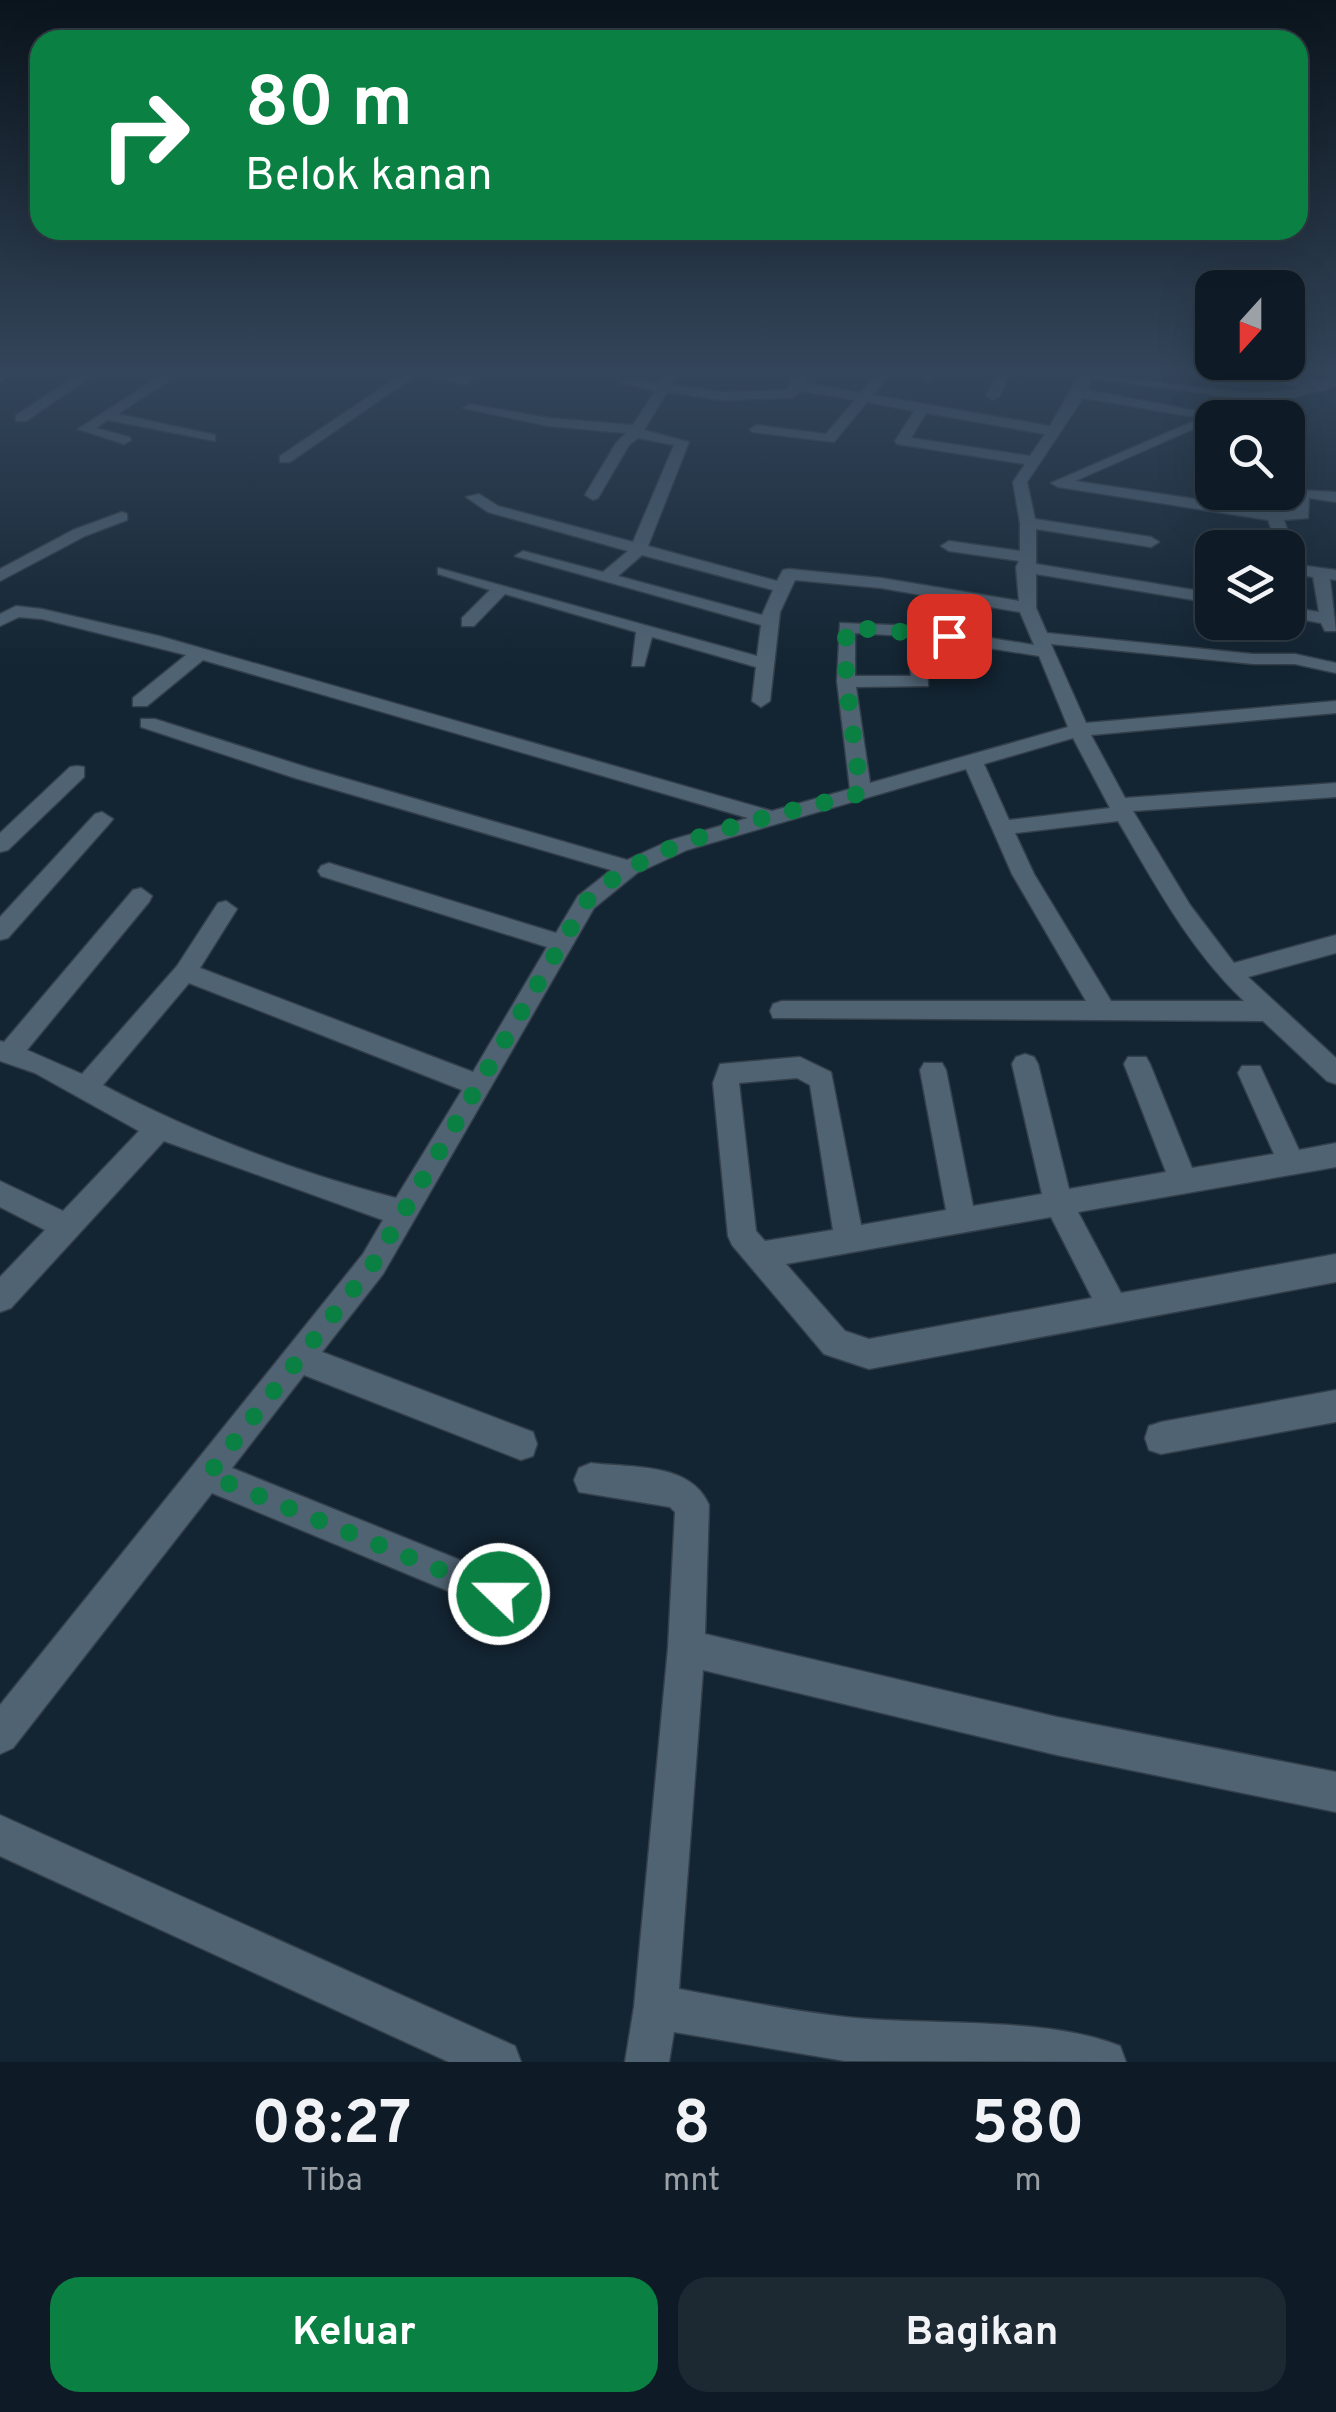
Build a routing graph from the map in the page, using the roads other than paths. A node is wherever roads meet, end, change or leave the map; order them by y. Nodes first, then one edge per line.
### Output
1 (606, 471) edge
2 (670, 471) edge
3 (1028, 471) edge
4 (1086, 471) edge
5 (1058, 483) junction
6 (592, 495) dead end
7 (1023, 496) junction
8 (474, 497) dead end
9 (1336, 498) edge
10 (1276, 516) junction
11 (122, 517) dead end
12 (1028, 524) junction
13 (1281, 530) edge
14 (1151, 542) dead end
15 (949, 546) dead end
16 (638, 550) junction
17 (522, 556) dead end
18 (1024, 562) junction
19 (444, 571) dead end
20 (1328, 574) edge
21 (0, 576) edge
22 (605, 576) junction
23 (780, 587) junction
24 (501, 588) junction
25 (1195, 595) edge
26 (566, 606) junction
27 (1027, 608) junction
28 (5, 611) edge
29 (1305, 617) edge
30 (468, 622) dead end
31 (770, 622) junction
32 (1332, 624) edge
33 (645, 629) junction
34 (916, 631) junction
35 (1043, 645) junction
36 (1336, 649) edge
37 (199, 654) junction
38 (638, 662) dead end
39 (766, 664) junction
40 (1336, 668) edge
41 (846, 681) junction
42 (761, 701) dead end
43 (140, 702) dead end
44 (1336, 707) edge
45 (148, 723) dead end
46 (1079, 730) junction
47 (973, 762) junction
48 (76, 772) dead end
49 (1336, 790) edge
50 (861, 793) junction
51 (1121, 809) junction
52 (102, 818) dead end
53 (772, 818) junction
54 (1000, 828) junction
55 (0, 845) edge
56 (629, 868) junction
57 (329, 871) dead end
58 (141, 896) dead end
59 (226, 909) dead end
60 (0, 932) edge
61 (559, 942) junction
62 (1336, 944) edge
63 (185, 972) junction
64 (1229, 973) junction
65 (782, 1011) dead end
66 (1266, 1012) junction
67 (1105, 1013) junction
68 (1325, 1049) edge
69 (4, 1053) edge
70 (1025, 1064) dead end
71 (1137, 1064) dead end
72 (932, 1070) dead end
73 (1251, 1073) dead end
74 (1336, 1074) edge
75 (481, 1086) junction
76 (85, 1088) junction
77 (159, 1128) junction
78 (1336, 1155) edge
79 (1291, 1162) junction
80 (1184, 1182) junction
81 (0, 1194) edge
82 (1058, 1204) junction
83 (404, 1213) junction
84 (962, 1221) junction
85 (66, 1227) junction
86 (850, 1240) junction
87 (756, 1256) junction
88 (1336, 1268) edge
89 (0, 1298) edge
90 (1114, 1310) junction
91 (301, 1360) junction
92 (1336, 1406) edge
93 (1160, 1438) dead end
94 (521, 1444) dead end
95 (208, 1475) junction
96 (591, 1480) dead end
97 (499, 1594) dead end
98 (686, 1648) junction
99 (0, 1735) edge
100 (1336, 1792) edge
101 (0, 1835) edge
102 (656, 2007) junction
103 (499, 2062) edge
104 (647, 2062) edge
105 (1104, 2062) edge

1 - 6 street
2 - 16 street
3 - 7 street
4 - 5 street
5 - 7 street
5 - 10 street
7 - 12 street
8 - 16 street
9 - 10 street
10 - 13 street
11 - 21 street
12 - 14 street
12 - 18 street
15 - 18 street
16 - 22 street
16 - 23 street
17 - 22 street
18 - 25 street
18 - 27 street
19 - 24 street
20 - 32 street
22 - 26 street
22 - 31 street
23 - 27 street
23 - 31 street
24 - 26 street
24 - 30 street
26 - 33 street
27 - 35 street
28 - 37 street
29 - 32 street
31 - 39 street
32 - 36 street
33 - 38 street
33 - 39 street
34 - 35 street
34 - 41 street
34 - 41 street
35 - 40 street
35 - 46 street
37 - 43 street
37 - 53 street
39 - 42 street
41 - 50 street
44 - 46 street
45 - 56 street
46 - 47 street
46 - 51 street
47 - 50 street
47 - 54 street
48 - 55 street
49 - 51 street
50 - 53 street
51 - 54 street
51 - 64 street
52 - 60 street
53 - 56 street
54 - 67 street
56 - 61 street
57 - 61 street
58 - 69 street
59 - 63 street
61 - 75 street
62 - 64 street
63 - 75 street
63 - 76 street
64 - 66 street
65 - 67 street
66 - 67 street
66 - 68 street
68 - 74 street
69 - 76 street
70 - 82 street
71 - 80 street
72 - 84 street
73 - 79 street
75 - 83 street
76 - 77 street
77 - 83 street
77 - 85 street
78 - 79 street
79 - 80 street
80 - 82 street
81 - 85 street
82 - 84 street
82 - 90 street
83 - 91 street
84 - 86 street
85 - 89 street
86 - 87 street
86 - 87 street
87 - 90 street
88 - 90 street
91 - 94 street
91 - 95 street
92 - 93 street
95 - 97 street
95 - 99 street
96 - 98 street
98 - 100 street
98 - 102 street
101 - 103 street
102 - 104 street
102 - 105 street

